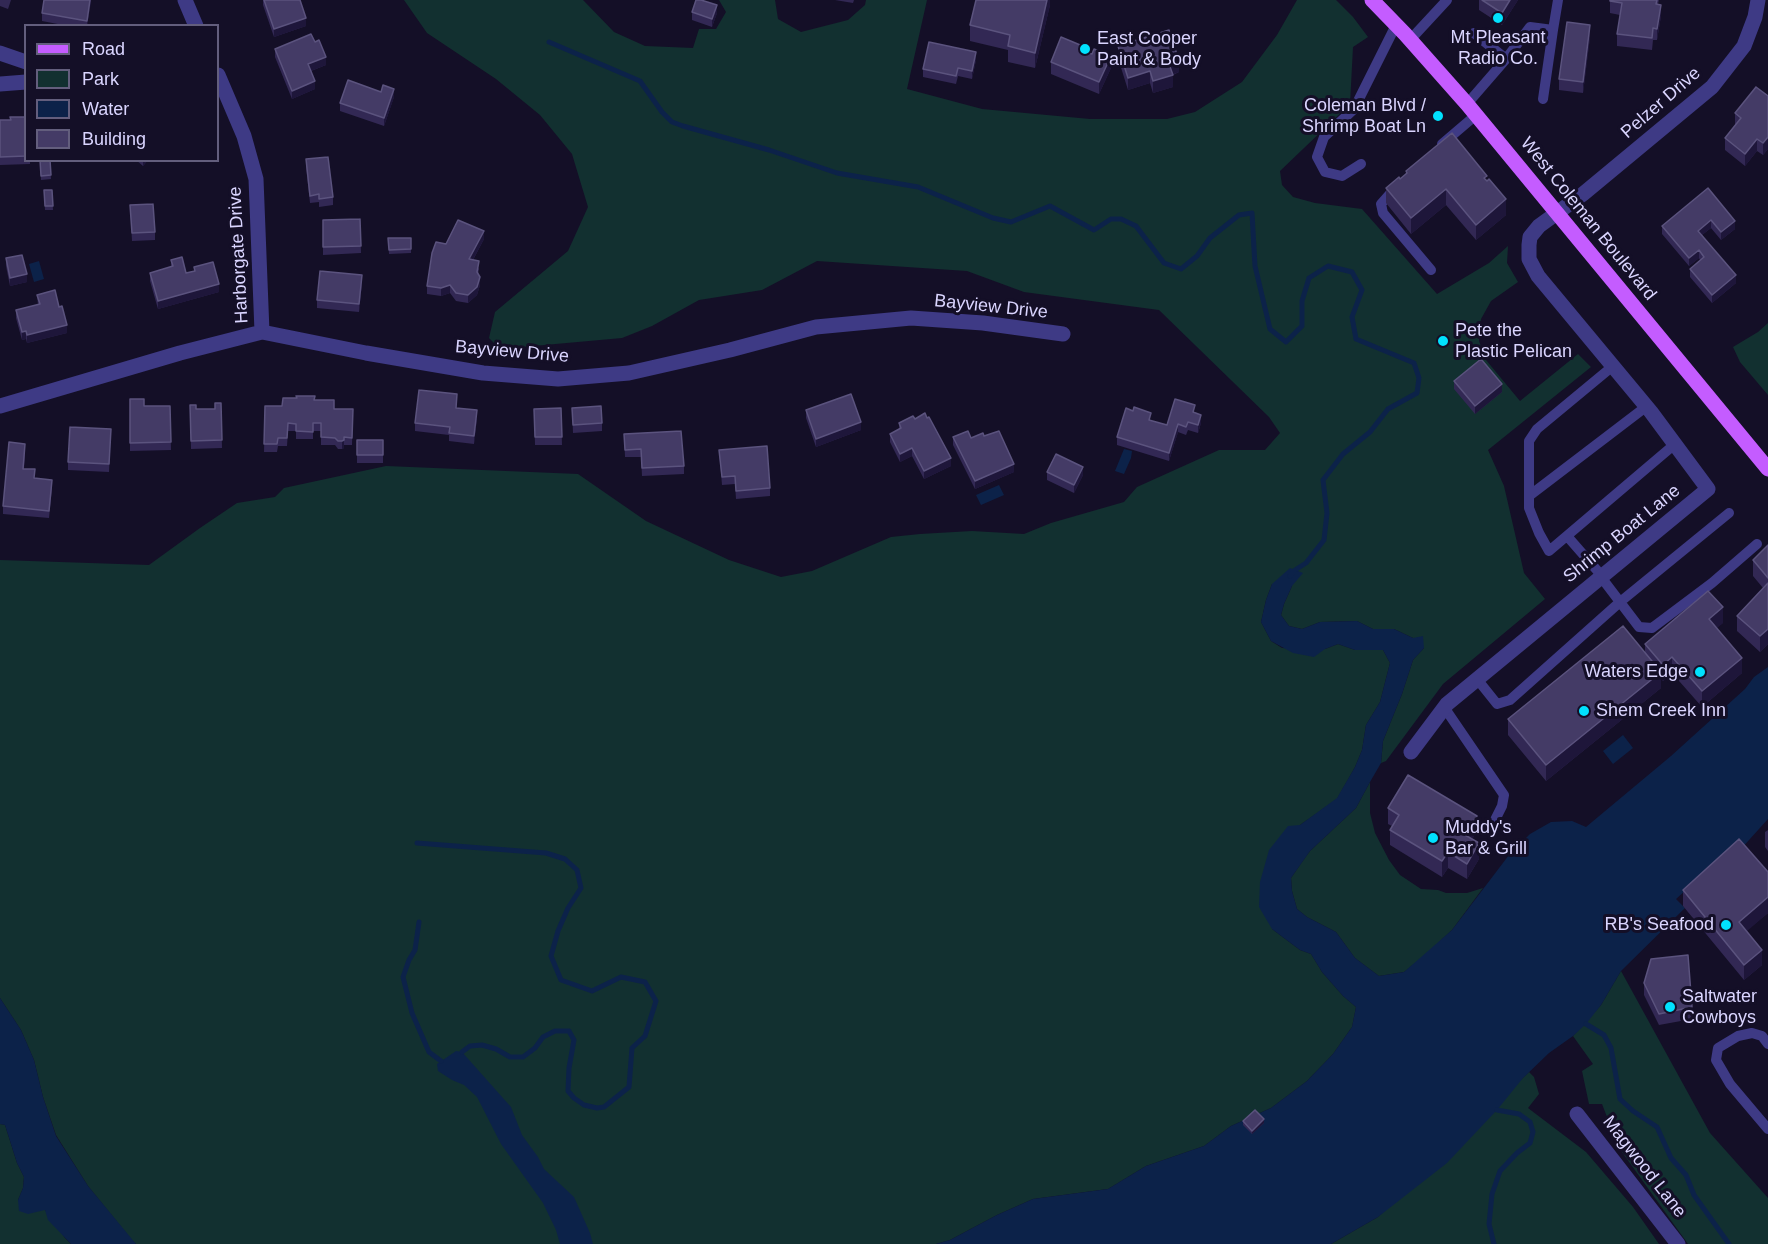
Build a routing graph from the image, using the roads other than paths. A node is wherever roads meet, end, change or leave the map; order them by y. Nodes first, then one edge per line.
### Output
1 (185, 0) edge
2 (1372, 0) edge
3 (1447, 0) edge
4 (1558, 0) edge
5 (1758, 0) edge
6 (195, 24) edge
7 (1396, 25) junction
8 (1553, 30) junction
9 (1474, 33) dead end
10 (1410, 40) junction
11 (0, 53) edge
12 (1506, 59) junction
13 (24, 61) edge
14 (219, 77) edge
15 (24, 82) edge
16 (0, 84) edge
17 (1543, 99) dead end
18 (1472, 109) junction
19 (1436, 149) edge
20 (1361, 164) dead end
21 (1404, 177) edge
22 (1557, 211) junction
23 (1431, 270) dead end
24 (262, 332) junction
25 (1063, 334) dead end
26 (1613, 366) junction
27 (0, 406) edge
28 (1647, 406) junction
29 (1675, 444) junction
30 (1768, 469) edge
31 (1529, 496) junction
32 (1729, 513) dead end
33 (1567, 536) junction
34 (1757, 544) dead end
35 (1602, 577) junction
36 (1620, 602) junction
37 (1477, 679) junction
38 (1444, 707) junction
39 (1411, 752) dead end
40 (1490, 830) dead end
41 (1768, 1044) edge
42 (1577, 1114) dead end
43 (1768, 1129) edge
44 (1678, 1244) edge

1 - 6 street
2 - 7 main road, West Coleman Boulevard
3 - 10 lane
4 - 8 lane
5 - 22 street, Pelzer Drive
7 - 10 main road, West Coleman Boulevard
7 - 20 lane
8 - 12 lane
8 - 17 lane
9 - 12 lane
10 - 18 main road, West Coleman Boulevard
11 - 13 street
12 - 18 lane
14 - 24 street, Harborgate Drive
15 - 16 street
18 - 19 lane
18 - 22 main road, West Coleman Boulevard
21 - 23 lane
22 - 26 street, Shrimp Boat Lane
22 - 30 main road, West Coleman Boulevard
24 - 25 street, Bayview Drive
24 - 27 street, Bayview Drive
26 - 28 street, Shrimp Boat Lane
26 - 31 lane
28 - 29 street, Shrimp Boat Lane
28 - 31 lane
29 - 33 lane
29 - 35 street, Shrimp Boat Lane
31 - 33 lane
32 - 36 lane
33 - 35 lane
34 - 36 lane
35 - 36 lane
35 - 37 street, Shrimp Boat Lane
36 - 37 lane
37 - 38 street, Shrimp Boat Lane
38 - 39 street, Shrimp Boat Lane
38 - 40 lane
41 - 43 lane
42 - 44 street, Magwood Lane

